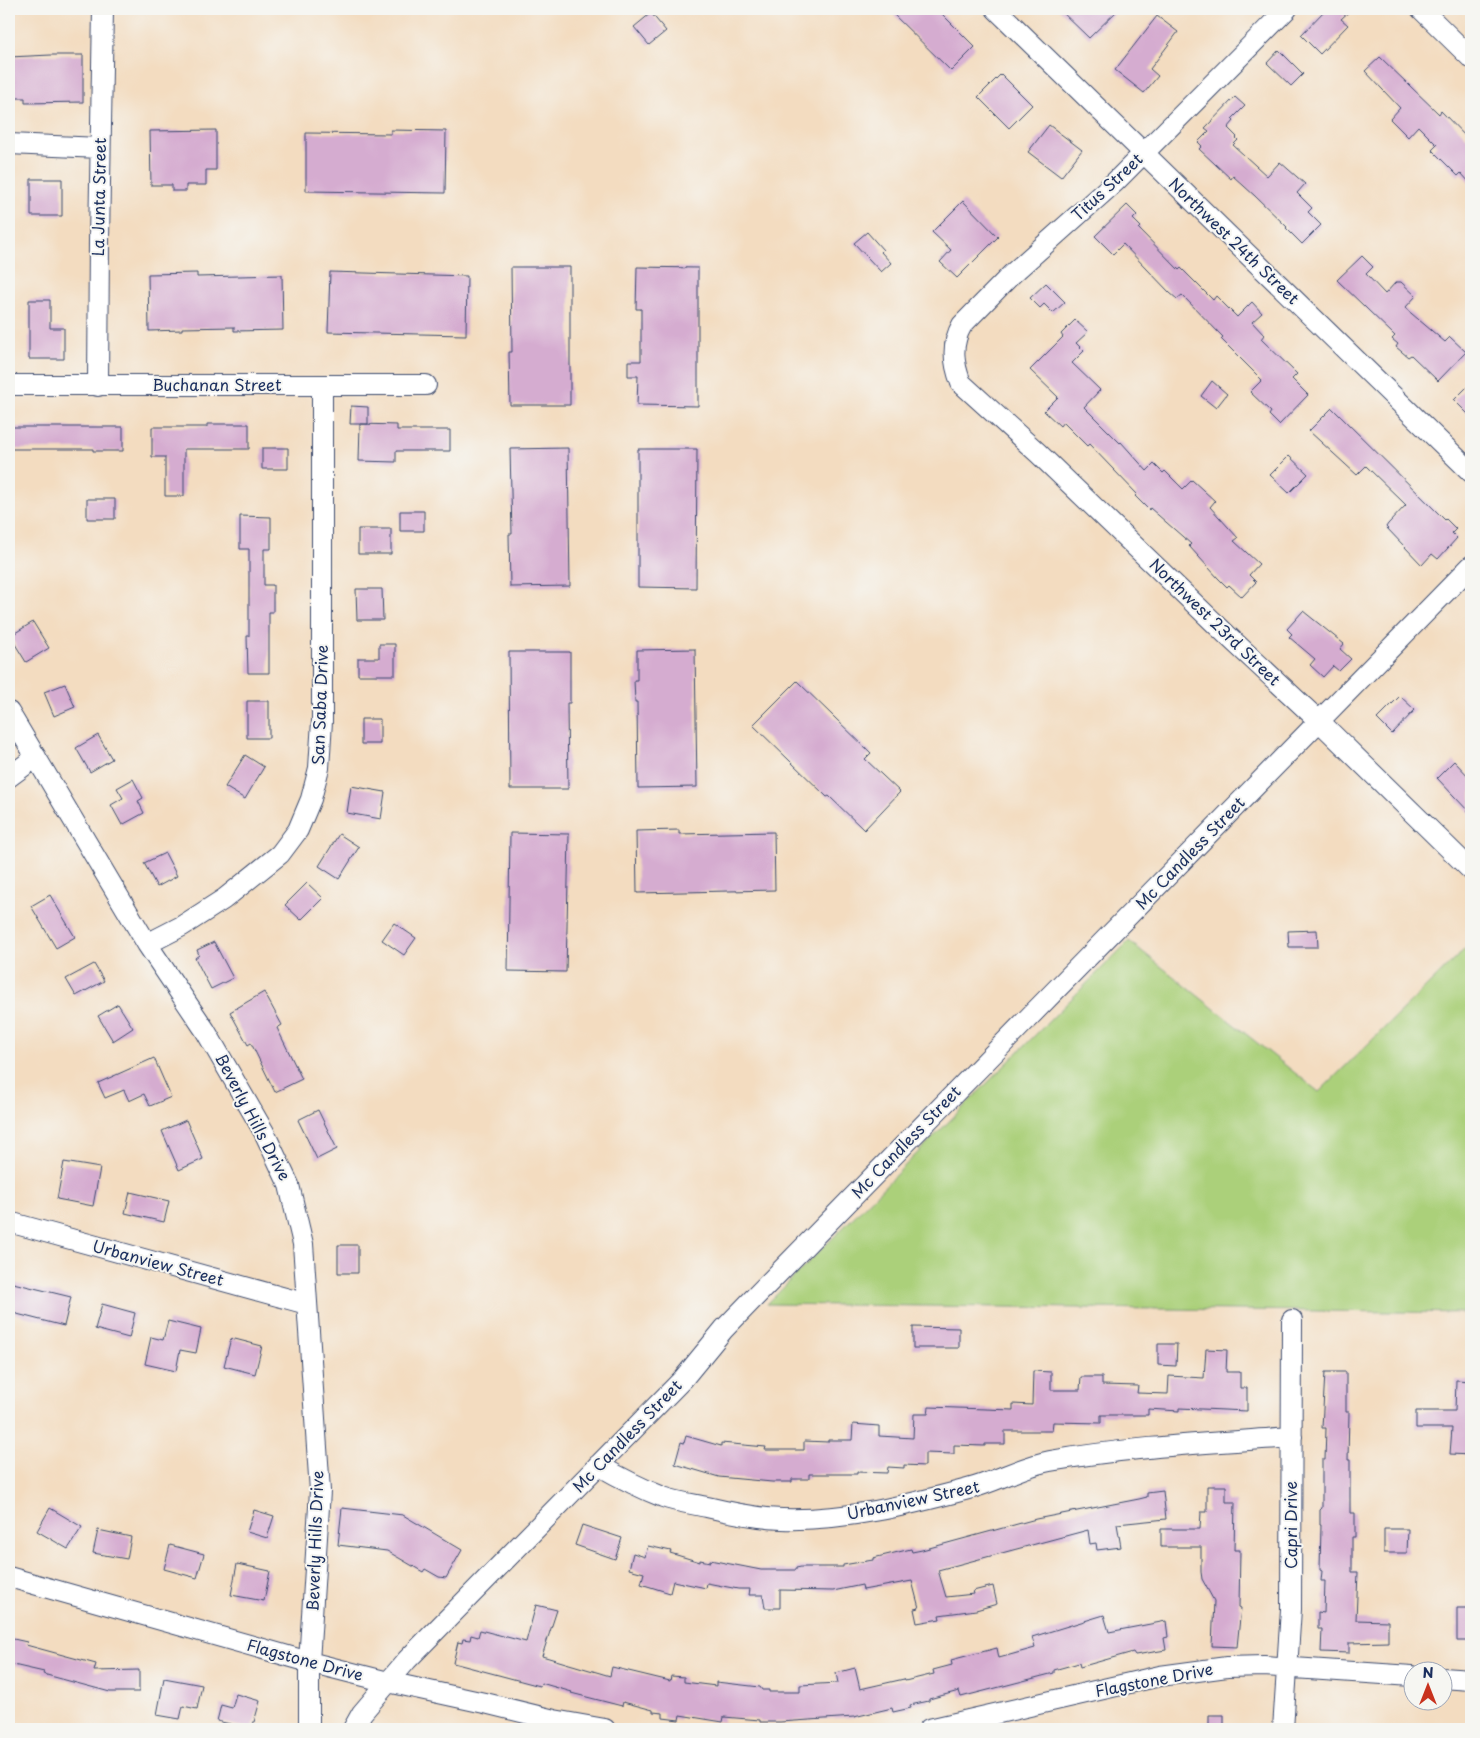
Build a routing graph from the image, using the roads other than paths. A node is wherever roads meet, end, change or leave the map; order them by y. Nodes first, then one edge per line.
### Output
1 (104, 9) edge
2 (996, 9) edge
3 (1287, 9) edge
4 (1421, 9) edge
5 (1471, 58) edge
6 (9, 144) edge
7 (100, 148) junction
8 (1144, 153) junction
9 (958, 376) joint
10 (9, 385) edge
11 (322, 385) junction
12 (426, 385) dead end
13 (98, 386) junction
14 (1471, 472) edge
15 (1471, 566) edge
16 (9, 712) edge
17 (1320, 721) junction
18 (36, 757) junction
19 (9, 777) edge
20 (1471, 870) edge
21 (147, 944) junction
22 (9, 1222) edge
23 (307, 1304) junction
24 (1292, 1320) dead end
25 (1292, 1437) junction
26 (598, 1465) junction
27 (9, 1577) edge
28 (309, 1662) junction
29 (1288, 1668) junction
30 (1402, 1675) edge
31 (1452, 1679) edge
32 (1471, 1680) edge
33 (388, 1682) junction
34 (309, 1729) edge
35 (353, 1729) edge
36 (605, 1729) edge
37 (929, 1729) edge
38 (1283, 1729) edge

1 - 7 street, La Junta Street
2 - 8 street, Northwest 24th Street
3 - 8 street, Titus Street
4 - 5 street
6 - 7 street
7 - 13 street, La Junta Street
8 - 9 street, Titus Street
8 - 14 street, Northwest 24th Street
9 - 17 street, Northwest 23rd Street
10 - 13 street, Buchanan Street
11 - 12 street, Buchanan Street
11 - 13 street, Buchanan Street
11 - 21 street, San Saba Drive
15 - 17 street, Mc Candless Street
16 - 18 street, Beverly Hills Drive
17 - 20 street, Northwest 23rd Street
17 - 26 street, Mc Candless Street
18 - 19 street
18 - 21 street, Beverly Hills Drive
21 - 23 street, Beverly Hills Drive
22 - 23 street, Urbanview Street
23 - 28 street, Beverly Hills Drive
24 - 25 street, Capri Drive
25 - 26 street, Urbanview Street
25 - 29 street, Capri Drive
26 - 33 street, Mc Candless Street
27 - 28 street, Flagstone Drive
28 - 33 street, Flagstone Drive
28 - 34 street, Beverly Hills Drive
29 - 30 street, Flagstone Drive
29 - 37 street, Flagstone Drive
29 - 38 street, Capri Drive
31 - 32 street
33 - 35 street, Mc Candless Street
33 - 36 street, Flagstone Drive

